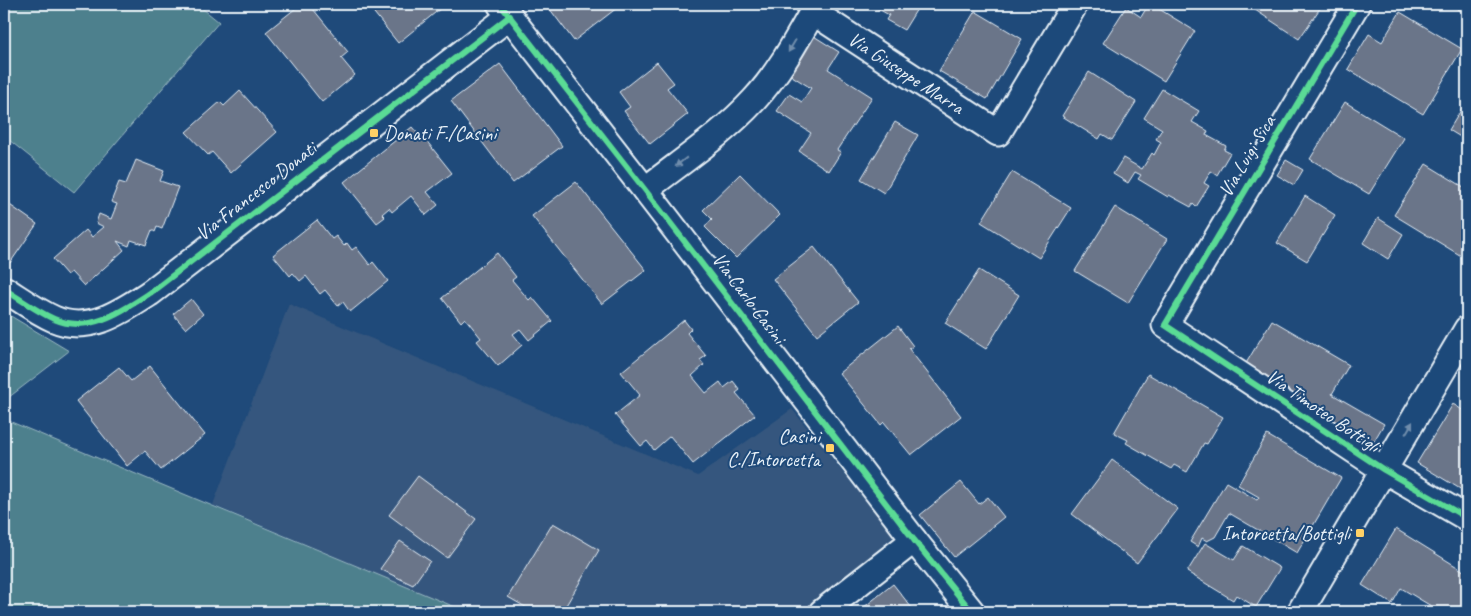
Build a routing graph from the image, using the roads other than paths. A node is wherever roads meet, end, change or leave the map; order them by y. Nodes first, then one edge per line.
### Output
1 (1075, 4) edge
2 (1357, 4) edge
3 (815, 8) edge
4 (505, 10) edge
5 (646, 190) junction
6 (4, 289) edge
7 (1165, 325) joint
8 (1467, 329) edge
9 (1384, 470) junction
10 (1467, 518) edge
11 (914, 540) junction
12 (822, 612) edge
13 (972, 612) edge
14 (1300, 612) edge

1 - 3 street, Via Giuseppe Marra
2 - 7 street, Via Luigi Sica
3 -> 5 street
4 - 5 street, Via Carlo Casini
4 - 6 street, Via Francesco Donati
5 - 11 street, Via Carlo Casini
7 - 9 street, Via Timoteo Bottigli
9 -> 8 street
9 - 10 street, Via Timoteo Bottigli
9 - 14 street
11 - 12 street
11 - 13 street, Via Carlo Casini

